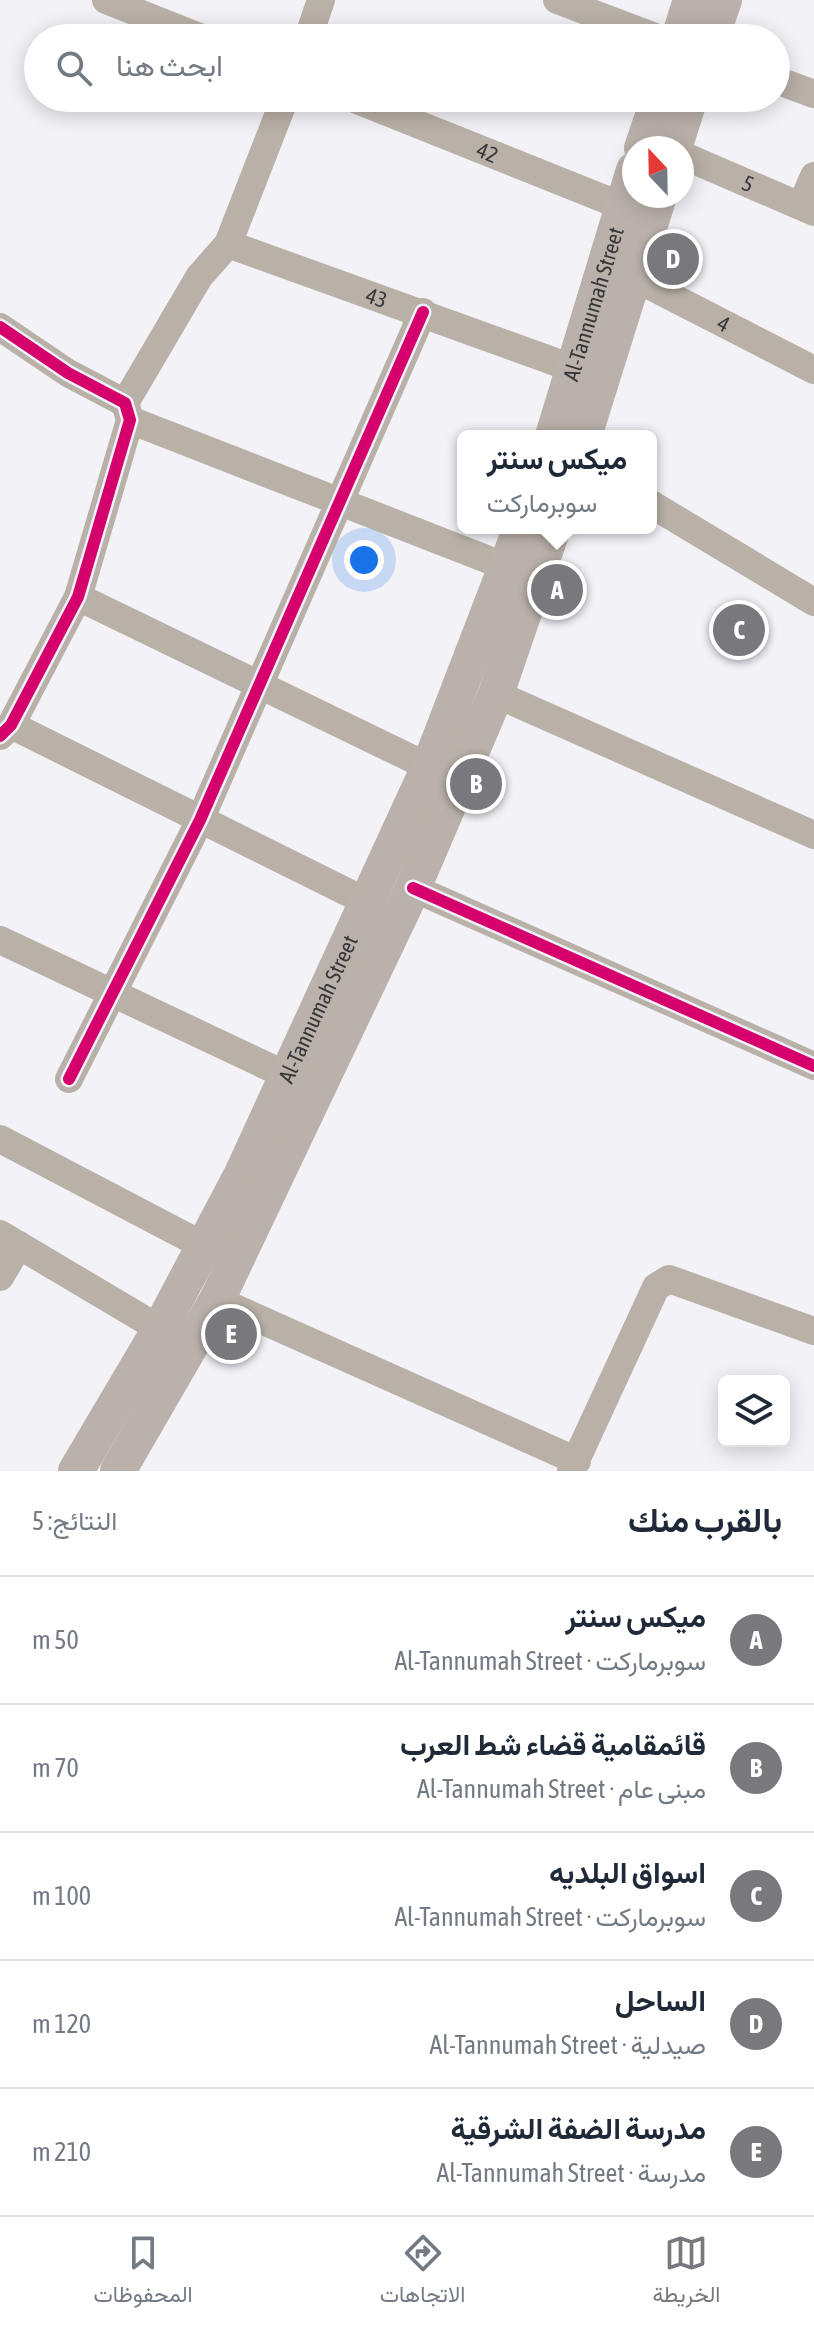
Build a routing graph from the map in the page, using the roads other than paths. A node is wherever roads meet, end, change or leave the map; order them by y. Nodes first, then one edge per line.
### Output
1 (106, 0) edge
2 (321, 0) edge
3 (557, 0) edge
4 (691, 0) edge
5 (724, 0) edge
6 (163, 10) edge
7 (182, 24) edge
8 (313, 24) edge
9 (621, 24) edge
10 (683, 24) edge
11 (716, 24) edge
12 (790, 85) edge
13 (814, 94) edge
14 (280, 112) edge
15 (387, 112) edge
16 (654, 112) edge
17 (686, 112) edge
18 (646, 136) edge
19 (678, 136) edge
20 (694, 160) edge
21 (814, 176) edge
22 (622, 206) joint
23 (655, 208) edge
24 (808, 209) edge
25 (228, 244) junction
26 (633, 277) junction
27 (423, 312) junction
28 (0, 327) edge
29 (572, 368) junction
30 (814, 370) edge
31 (127, 412) junction
32 (555, 430) edge
33 (586, 430) edge
34 (342, 503) junction
35 (657, 508) edge
36 (519, 534) edge
37 (551, 534) edge
38 (507, 567) junction
39 (78, 597) junction
40 (814, 602) edge
41 (261, 685) junction
42 (496, 694) junction
43 (6, 731) edge
44 (429, 767) junction
45 (200, 820) junction
46 (814, 835) edge
47 (413, 888) junction
48 (367, 902) junction
49 (0, 940) edge
50 (111, 995) junction
51 (814, 1066) edge
52 (288, 1076) junction
53 (69, 1079) dead end
54 (0, 1139) edge
55 (256, 1183) junction
56 (10, 1239) edge
57 (204, 1246) junction
58 (0, 1277) edge
59 (217, 1300) junction
60 (160, 1329) junction
61 (814, 1331) edge
62 (574, 1466) edge
63 (76, 1471) edge
64 (118, 1471) edge

1 - 6 street
2 - 8 street
3 - 9 street
4 - 10 main road
5 - 11 main road
6 - 7 street
12 - 13 street
14 - 25 street
15 - 22 street, 42
16 - 18 main road
17 - 19 main road
20 - 24 street, 5
21 - 24 street
22 - 29 main road, Al-Tannumah Street
23 - 26 main road, Al-Tannumah Street
25 - 27 street, 43
25 - 31 street
26 - 30 street, 4
26 - 33 main road, Al-Tannumah Street
27 - 29 street, 43
27 - 34 street
28 - 31 street
29 - 32 main road, Al-Tannumah Street
31 - 34 street
31 - 39 street
34 - 38 street
34 - 41 street
35 - 40 street
36 - 38 main road, Al-Tannumah Street
37 - 42 main road, Al-Tannumah Street
38 - 44 main road, Al-Tannumah Street
39 - 41 street
39 - 43 street
41 - 44 street
41 - 45 street
42 - 46 street
42 - 47 main road, Al-Tannumah Street
43 - 45 street
44 - 48 main road, Al-Tannumah Street
45 - 48 street
45 - 50 street
47 - 51 street
47 - 55 main road, Al-Tannumah Street
48 - 52 main road, Al-Tannumah Street
49 - 50 street
50 - 52 street
50 - 53 street
52 - 55 main road, Al-Tannumah Street
54 - 57 street
55 - 57 main road, Al-Tannumah Street
55 - 59 main road, Al-Tannumah Street
56 - 58 street
56 - 60 street
57 - 60 main road, Al-Tannumah Street
59 - 62 street
59 - 64 main road, Al-Tannumah Street
60 - 63 main road, Al-Tannumah Street
61 - 62 street

